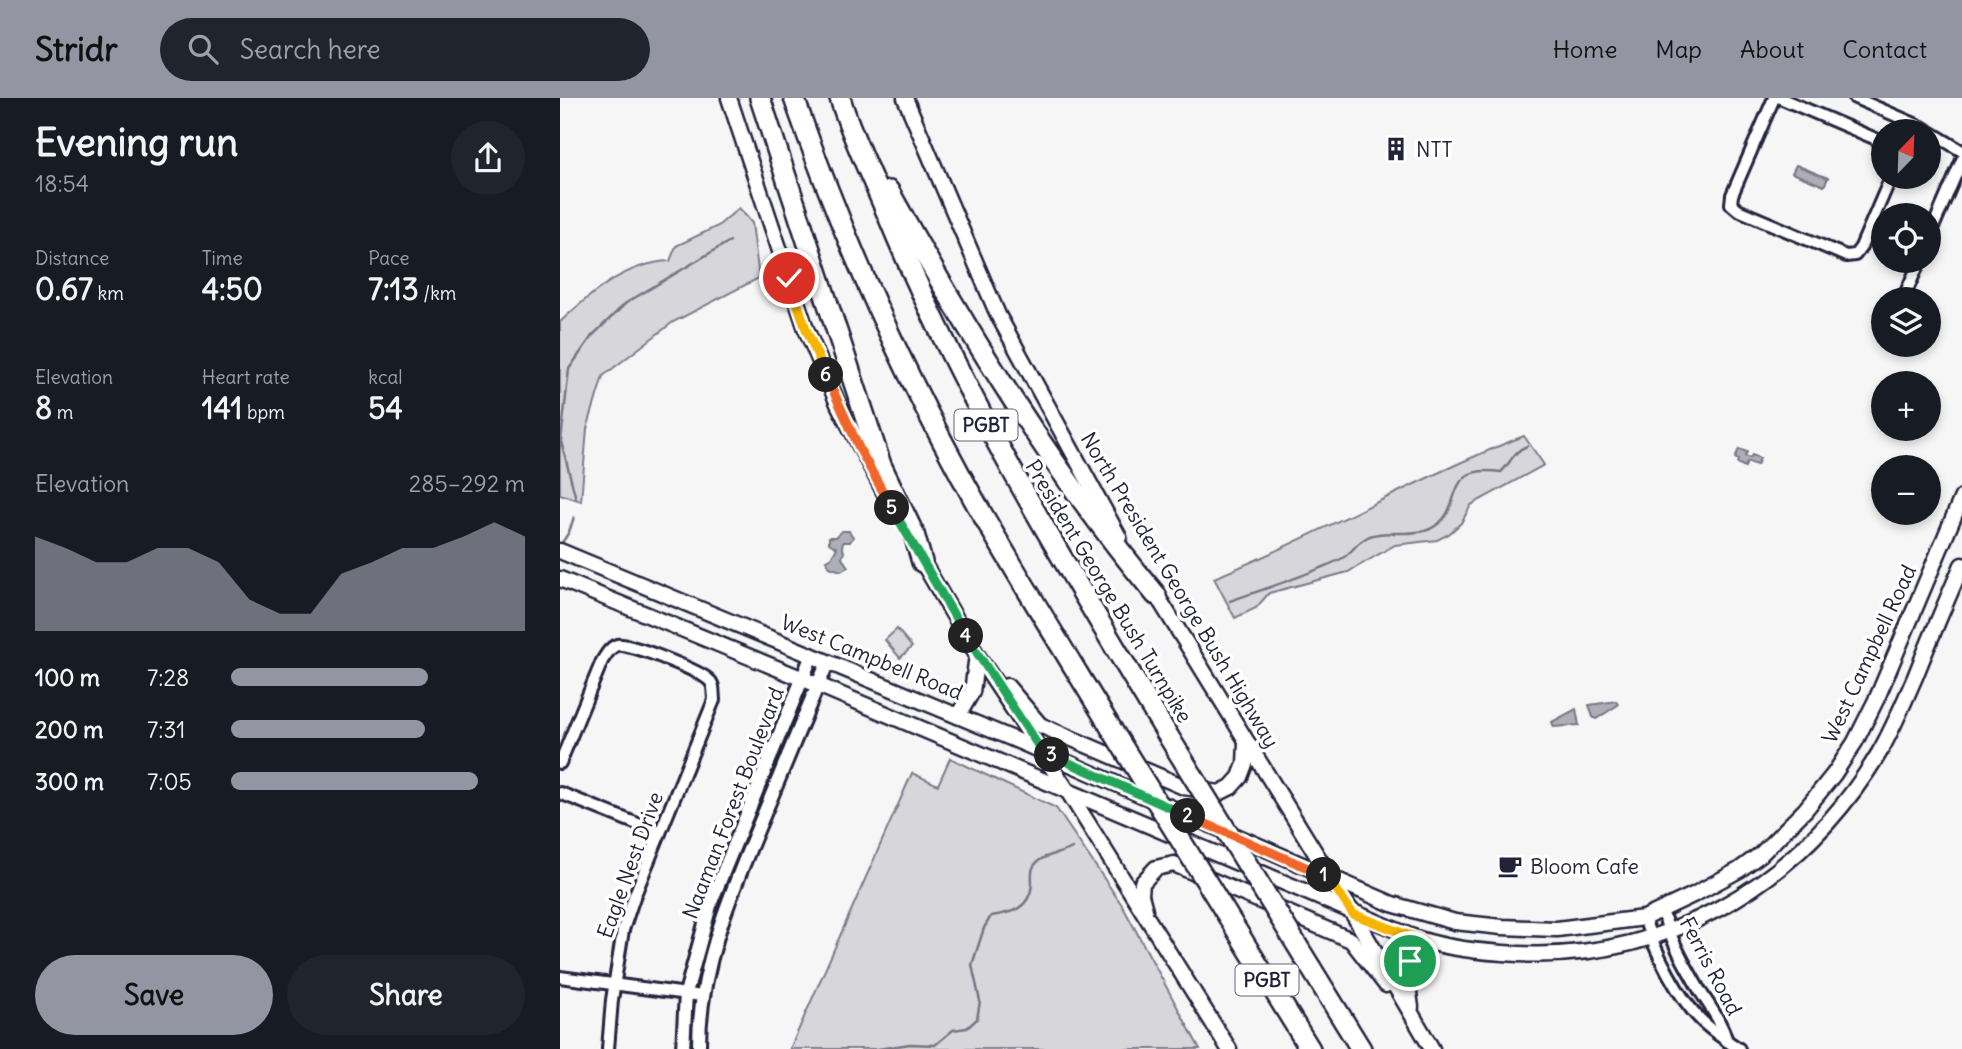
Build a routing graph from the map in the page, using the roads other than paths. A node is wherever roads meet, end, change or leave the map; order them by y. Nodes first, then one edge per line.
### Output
1 (729, 98) edge
2 (761, 98) edge
3 (794, 98) edge
4 (905, 98) edge
5 (1774, 98) edge
6 (1780, 98) edge
7 (1855, 98) edge
8 (841, 103) edge
9 (1871, 137) edge
10 (1962, 151) edge
11 (1962, 160) edge
12 (1886, 189) edge
13 (1941, 209) edge
14 (1962, 497) edge
15 (560, 551) edge
16 (922, 562) junction
17 (1962, 565) edge
18 (560, 579) edge
19 (1156, 595) junction
20 (977, 654) junction
21 (812, 655) junction
22 (828, 662) junction
23 (802, 679) junction
24 (818, 685) junction
25 (958, 716) junction
26 (1246, 743) junction
27 (1041, 750) junction
28 (560, 763) edge
29 (560, 793) edge
30 (1069, 793) junction
31 (660, 833) junction
32 (737, 839) junction
33 (1328, 877) junction
34 (737, 880) junction
35 (1662, 910) junction
36 (1353, 914) junction
37 (1644, 918) junction
38 (1147, 920) junction
39 (1668, 931) junction
40 (1651, 939) junction
41 (1423, 941) junction
42 (560, 977) edge
43 (614, 985) junction
44 (686, 993) junction
45 (702, 996) junction
46 (1412, 1015) junction
47 (1727, 1041) junction
48 (608, 1049) edge
49 (683, 1049) edge
50 (699, 1049) edge
51 (1229, 1049) edge
52 (1310, 1049) edge
53 (1361, 1049) edge
54 (1432, 1049) edge
55 (1739, 1049) edge

1 - 16 main road
2 - 16 highway
3 - 52 highway, PGBT, bridge
4 - 19 main road, North President George Bush Highway
5 - 12 street
6 - 9 street
7 - 10 street
8 - 19 highway
8 - 53 highway, President George Bush Turnpike / PGBT, bridge
11 - 13 street
14 - 35 main road, West Campbell Road
15 - 21 main road, West Campbell Road
16 - 20 main road
17 - 39 main road
18 - 23 main road
19 - 26 main road, North President George Bush Highway
20 - 25 main road
20 - 26 main road
20 - 27 main road
21 - 22 main road, West Campbell Road
21 - 23 street, Naaman Forest Boulevard
22 - 24 street, Naaman Forest Boulevard
22 - 25 main road, West Campbell Road
23 - 24 main road
23 - 32 street, Naaman Forest Boulevard
24 - 30 main road
24 - 34 street, Naaman Forest Boulevard
25 - 27 main road, West Campbell Road
26 - 33 main road, North President George Bush Highway
27 - 30 main road
27 - 33 main road, West Campbell Road
28 - 31 street, Eagle Nest Drive
29 - 31 street
30 - 36 main road
30 - 38 main road
31 - 43 street, Eagle Nest Drive
32 - 34 street
32 - 44 street, Naaman Forest Boulevard
33 - 36 main road, North President George Bush Highway
33 - 37 main road, West Campbell Road
34 - 45 street, Naaman Forest Boulevard
35 - 37 main road, West Campbell Road
35 - 39 street, Ferris Road
36 - 41 main road
36 - 46 main road, North President George Bush Highway
37 - 40 street, Ferris Road
38 - 46 main road
38 - 51 main road
39 - 40 main road
39 - 47 street, Ferris Road
40 - 41 main road
40 - 47 street, Ferris Road
41 - 46 main road
42 - 43 street
43 - 44 street
43 - 48 street, Eagle Nest Drive
44 - 45 street
44 - 49 street, Naaman Forest Boulevard
45 - 50 street, Naaman Forest Boulevard
46 - 54 main road, North President George Bush Highway
47 - 55 street, Ferris Road

